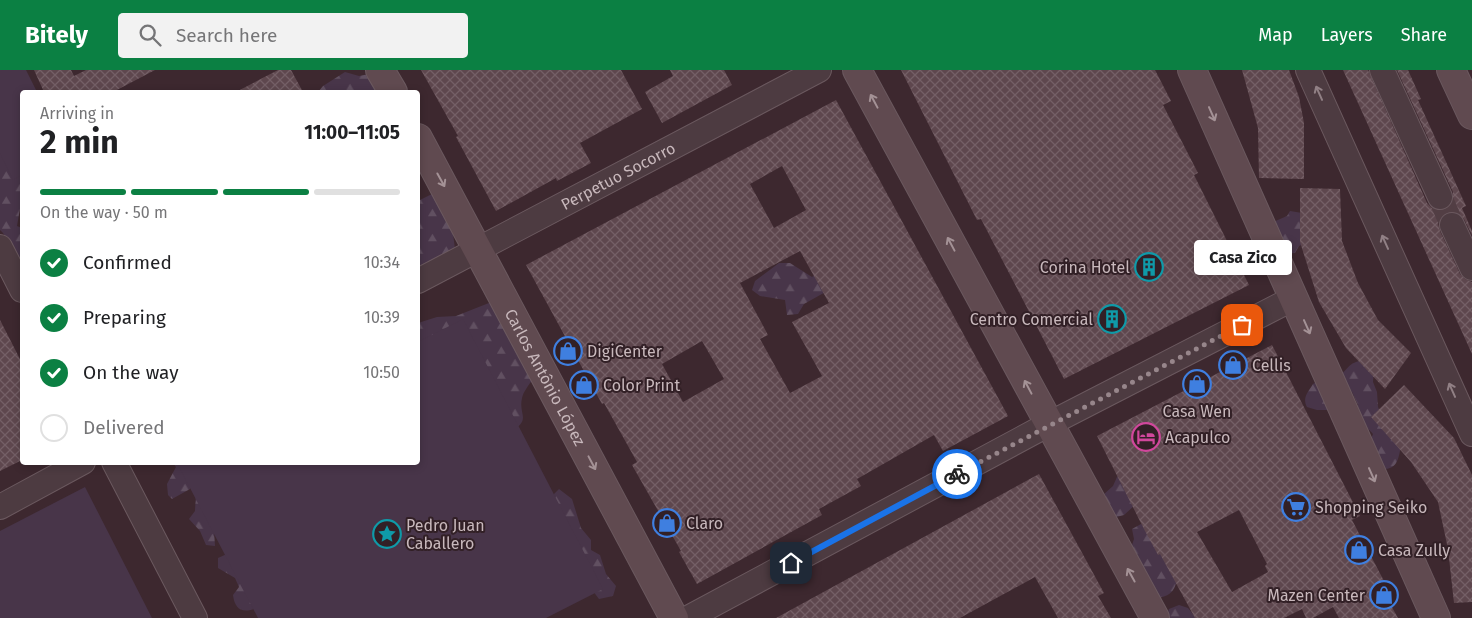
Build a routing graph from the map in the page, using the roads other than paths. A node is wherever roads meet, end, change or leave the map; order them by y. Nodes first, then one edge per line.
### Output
1 (380, 70) edge
2 (819, 70) edge
3 (857, 70) edge
4 (1192, 70) edge
5 (1308, 70) edge
6 (1382, 70) edge
7 (1451, 70) edge
8 (392, 90) edge
9 (1472, 115) edge
10 (420, 142) edge
11 (1440, 197) tunnel mouth
12 (1452, 225) tunnel mouth
13 (0, 247) edge
14 (478, 248) junction
15 (1472, 268) edge
16 (420, 280) edge
17 (20, 286) edge
18 (1294, 298) junction
19 (1049, 424) junction
20 (1472, 434) edge
21 (78, 465) edge
22 (116, 465) edge
23 (0, 508) edge
24 (195, 618) edge
25 (674, 618) edge
26 (688, 618) edge
27 (1155, 618) edge
28 (1436, 618) edge

1 - 8 street
2 - 14 street, Perpetuo Socorro
19 -> 3 street
4 -> 18 street
20 -> 5 street
6 - 11 street
7 - 9 street
10 -> 14 street, Carlos Antônio López
12 - 15 street
13 - 17 street
14 - 16 street, Perpetuo Socorro
14 -> 25 street, Carlos Antônio López
18 - 19 street
18 -> 28 street
19 - 26 street
27 -> 19 street
21 - 23 street
22 - 24 street

